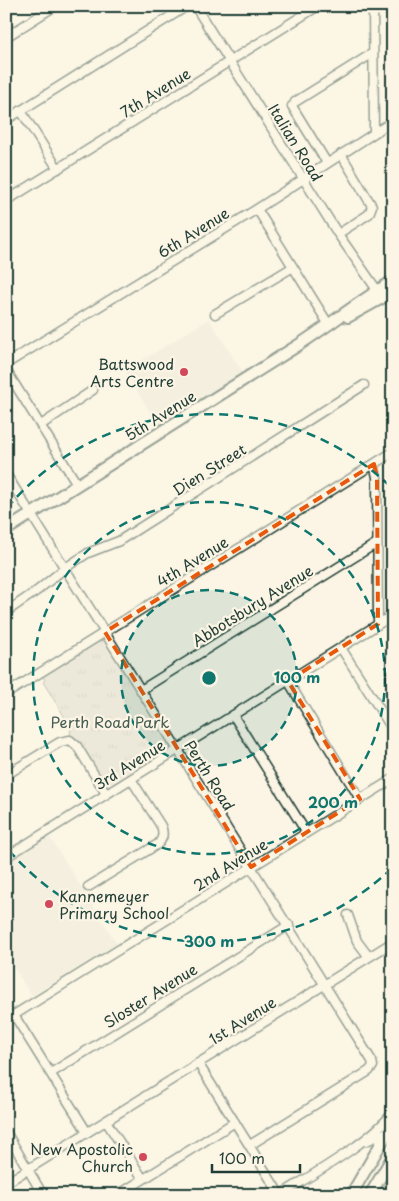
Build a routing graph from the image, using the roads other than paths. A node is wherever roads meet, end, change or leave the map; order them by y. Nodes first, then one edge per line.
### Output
1 (55, 6) edge
2 (186, 6) edge
3 (195, 6) edge
4 (318, 6) edge
5 (374, 6) edge
6 (6, 37) edge
7 (373, 53) junction
8 (230, 61) junction
9 (21, 111) junction
10 (6, 120) edge
11 (393, 121) edge
12 (374, 133) junction
13 (341, 154) junction
14 (327, 163) junction
15 (58, 169) junction
16 (303, 179) junction
17 (6, 202) edge
18 (257, 209) junction
19 (338, 234) junction
20 (293, 267) junction
21 (393, 281) edge
22 (393, 292) edge
23 (379, 294) junction
24 (393, 297) edge
25 (216, 314) dead end
26 (329, 325) junction
27 (6, 364) edge
28 (6, 370) edge
29 (364, 386) dead end
30 (93, 390) dead end
31 (40, 425) junction
32 (393, 452) edge
33 (374, 464) junction
34 (6, 474) edge
35 (77, 484) junction
36 (32, 514) junction
37 (6, 530) edge
38 (377, 543) junction
39 (65, 568) junction
40 (6, 612) edge
41 (393, 615) edge
42 (378, 624) junction
43 (105, 632) junction
44 (341, 648) junction
45 (288, 682) junction
46 (142, 690) junction
47 (6, 694) edge
48 (233, 715) junction
49 (393, 730) edge
50 (178, 749) junction
51 (6, 775) edge
52 (131, 779) junction
53 (393, 779) edge
54 (106, 794) junction
55 (360, 799) junction
56 (306, 832) junction
57 (6, 857) edge
58 (251, 867) junction
59 (88, 887) dead end
60 (348, 915) dead end
61 (289, 925) junction
62 (393, 942) edge
63 (369, 957) junction
64 (325, 984) junction
65 (14, 1015) junction
66 (6, 1020) edge
67 (198, 1064) junction
68 (52, 1073) junction
69 (393, 1112) edge
70 (106, 1121) junction
71 (235, 1122) junction
72 (391, 1128) edge
73 (6, 1132) edge
74 (87, 1132) junction
75 (357, 1144) junction
76 (250, 1145) junction
77 (393, 1156) edge
78 (29, 1169) junction
79 (143, 1179) junction
80 (6, 1183) edge
81 (43, 1195) edge
82 (118, 1195) edge
83 (280, 1195) edge
84 (351, 1195) edge
85 (370, 1195) edge

1 - 6 street
2 - 9 street
3 - 8 street, Italian Road
4 - 8 street, 7th Avenue
5 - 7 street
7 - 12 street
7 - 14 street
8 - 15 street, 7th Avenue
8 - 16 street, Italian Road
9 - 10 street
9 - 15 street
11 - 12 street, 6th Avenue
12 - 13 street, 6th Avenue
13 - 14 street, 6th Avenue
13 - 19 street
14 - 16 street, 6th Avenue
15 - 17 street, 7th Avenue
16 - 18 street, 6th Avenue
16 - 19 street, Italian Road
18 - 20 street
18 - 27 street, 6th Avenue
19 - 23 street, Italian Road
20 - 25 street
20 - 26 street
21 - 23 main road, 5th Avenue
22 - 23 main road, 5th Avenue
23 - 24 main road
23 - 26 main road, 5th Avenue
26 - 35 main road, 5th Avenue
28 - 31 street
29 - 39 street, Dien Street
30 - 31 street
31 - 35 street
32 - 33 street, 4th Avenue
33 - 38 street
33 - 43 street, 4th Avenue
34 - 36 street, Perth Road
35 - 36 main road, 5th Avenue
36 - 37 main road, 5th Avenue
36 - 39 street, Perth Road
38 - 42 street
38 - 46 street, Abbotsbury Avenue
39 - 40 street, Dien Street
39 - 43 street, Perth Road
41 - 42 street, 3rd Avenue
42 - 44 street, 3rd Avenue
43 - 46 street, Perth Road
43 - 47 street, 4th Avenue
44 - 45 street, 3rd Avenue
44 - 49 street
45 - 48 street, 3rd Avenue
45 - 55 street
46 - 50 street, Perth Road
48 - 50 street, 3rd Avenue
48 - 56 street
50 - 52 street, 3rd Avenue
50 - 58 street, Perth Road
51 - 54 street
52 - 54 street, 3rd Avenue
52 - 59 street
53 - 55 street, 2nd Avenue
54 - 57 street, 3rd Avenue
55 - 56 street, 2nd Avenue
56 - 58 street, 2nd Avenue
58 - 61 street, Perth Road
58 - 65 street, 2nd Avenue
60 - 63 street
61 - 64 street, Perth Road
61 - 68 street, Sloster Avenue
62 - 63 street, 1st Avenue
63 - 64 street, 1st Avenue
64 - 67 street, 1st Avenue
64 - 76 street, Perth Road
65 - 66 street, 2nd Avenue
65 - 68 street
67 - 70 street, 1st Avenue
67 - 71 street
68 - 74 street
69 - 75 street
70 - 74 street, 1st Avenue
70 - 79 street
71 - 76 street
71 - 79 street
72 - 75 street
72 - 84 main road
73 - 78 street
74 - 78 street, 1st Avenue
75 - 83 street
76 - 83 street
77 - 85 main road
78 - 80 street, 1st Avenue
78 - 81 street
79 - 82 street

